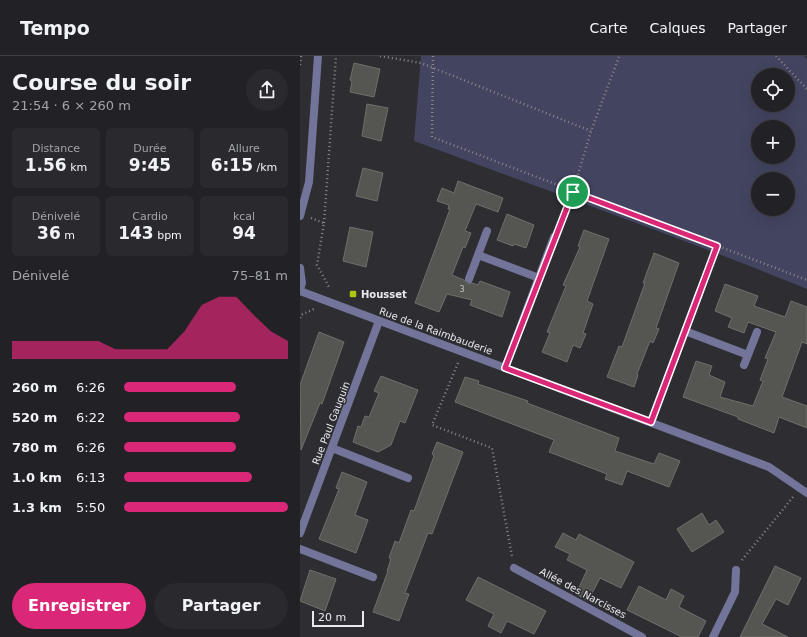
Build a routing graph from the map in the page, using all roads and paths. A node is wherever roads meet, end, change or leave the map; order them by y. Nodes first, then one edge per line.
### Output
1 (301, 56) edge
2 (318, 56) edge
3 (336, 56) edge
4 (380, 56) edge
5 (433, 56) edge
6 (776, 56) edge
7 (619, 57) edge
8 (300, 65) edge
9 (434, 69) junction
10 (807, 89) edge
11 (591, 131) junction
12 (573, 192) junction
13 (300, 215) edge
14 (324, 223) junction
15 (487, 231) dead end
16 (554, 237) joint
17 (717, 246) junction
18 (478, 254) junction
19 (300, 268) edge
20 (539, 278) junction
21 (469, 279) dead end
22 (807, 280) edge
23 (300, 290) edge
24 (700, 291) joint
25 (329, 302) junction
26 (379, 321) junction
27 (685, 331) junction
28 (756, 332) dead end
29 (463, 352) junction
30 (748, 355) junction
31 (744, 365) dead end
32 (505, 368) junction
33 (651, 422) junction
34 (332, 448) junction
35 (408, 478) dead end
36 (804, 491) edge
37 (300, 533) edge
38 (300, 549) edge
39 (514, 568) joint
40 (736, 570) joint
41 (373, 577) dead end
42 (642, 637) edge
43 (713, 637) edge

1 - 8 path
2 - 13 street
3 - 14 path
4 - 9 path
5 - 9 path
6 - 10 path
7 - 11 path
9 - 11 path
9 - 12 path
11 - 12 path
12 - 16 path
12 - 17 path
13 - 14 path
14 - 25 path
15 - 18 street
16 - 20 street
17 - 22 path
17 - 24 path
18 - 20 street
18 - 21 street
19 - 23 street
20 - 32 street
23 - 25 street, Rue de la Raimbauderie
24 - 27 street
25 - 26 street, Rue de la Raimbauderie
26 - 29 street, Rue de la Raimbauderie
26 - 34 street, Rue Paul Gauguin
27 - 30 street
27 - 33 street
28 - 30 street
29 - 32 street, Rue de la Raimbauderie
29 - 39 path
30 - 31 street
32 - 33 street, Rue de la Raimbauderie
33 - 36 street, Rue de la Raimbauderie
34 - 35 street
34 - 37 street, Rue Paul Gauguin
36 - 40 path
38 - 41 street
39 - 42 street, Allée des Narcisses
40 - 43 street

